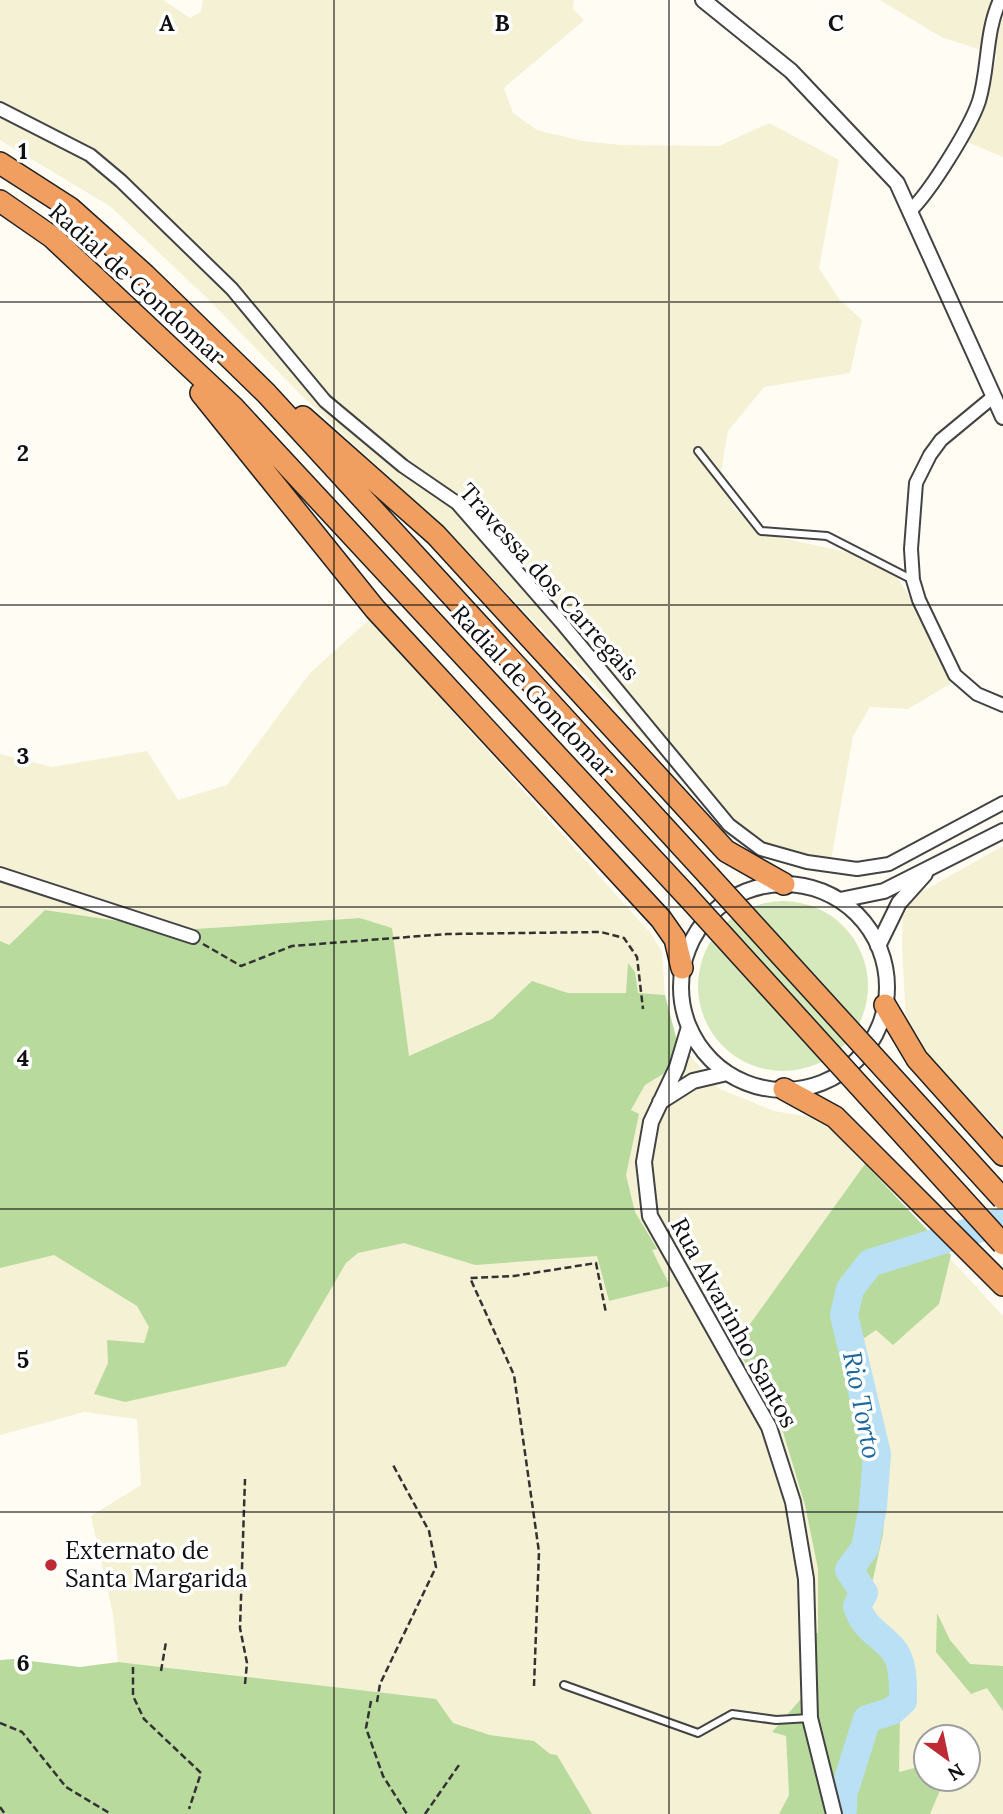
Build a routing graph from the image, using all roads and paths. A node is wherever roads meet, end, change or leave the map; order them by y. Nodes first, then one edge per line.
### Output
1 (703, 0) edge
2 (1000, 0) edge
3 (0, 109) edge
4 (0, 163) edge
5 (0, 201) edge
6 (909, 211) junction
7 (152, 333) junction
8 (266, 393) junction
9 (993, 397) junction
10 (1003, 417) edge
11 (698, 451) dead end
12 (913, 580) junction
13 (1003, 705) edge
14 (1003, 803) edge
15 (1003, 831) edge
16 (928, 870) junction
17 (0, 874) edge
18 (784, 884) junction
19 (840, 900) junction
20 (193, 937) joint
21 (878, 946) junction
22 (682, 968) junction
23 (885, 1005) junction
24 (643, 1009) dead end
25 (689, 1027) junction
26 (727, 1073) junction
27 (784, 1089) junction
28 (659, 1102) junction
29 (997, 1149) edge
30 (1003, 1199) edge
31 (1003, 1244) edge
32 (1003, 1285) edge
33 (606, 1313) dead end
34 (393, 1465) dead end
35 (245, 1479) dead end
36 (166, 1642) dead end
37 (132, 1667) dead end
38 (161, 1671) dead end
39 (245, 1684) dead end
40 (564, 1685) dead end
41 (534, 1686) dead end
42 (371, 1701) dead end
43 (377, 1702) dead end
44 (810, 1718) junction
45 (0, 1723) edge
46 (458, 1765) dead end
47 (0, 1807) edge
48 (189, 1809) dead end
49 (5, 1814) edge
50 (111, 1814) edge
51 (407, 1814) edge
52 (425, 1814) edge
53 (834, 1814) edge

1 - 6 street
2 - 6 street
3 - 14 street, Travessa dos Carregais
4 - 8 highway, Radial de Gondomar
5 - 7 highway, Radial de Gondomar
6 - 9 street
7 - 22 highway
7 - 31 highway, Radial de Gondomar, bridge
8 - 18 highway
8 - 30 highway, Radial de Gondomar, bridge
9 - 10 street
9 - 12 street
11 - 12 lane
12 - 13 street
15 - 16 street
16 - 19 street
16 - 21 street
17 - 20 street
18 - 19 street
18 - 22 street
19 - 21 street
20 - 24 path
21 - 23 street
22 - 25 street
23 - 27 street
23 - 29 highway
25 - 26 street
25 - 28 street, Rua Alvarinho Santos
26 - 27 street
26 - 28 street
27 - 32 highway
28 - 44 street, Rua Alvarinho Santos
33 - 41 path
34 - 43 path
35 - 39 path
36 - 38 path
37 - 48 path
40 - 44 lane
42 - 51 path
44 - 53 street, Rua Alvarinho Santos
45 - 50 path
46 - 52 path
47 - 49 path

